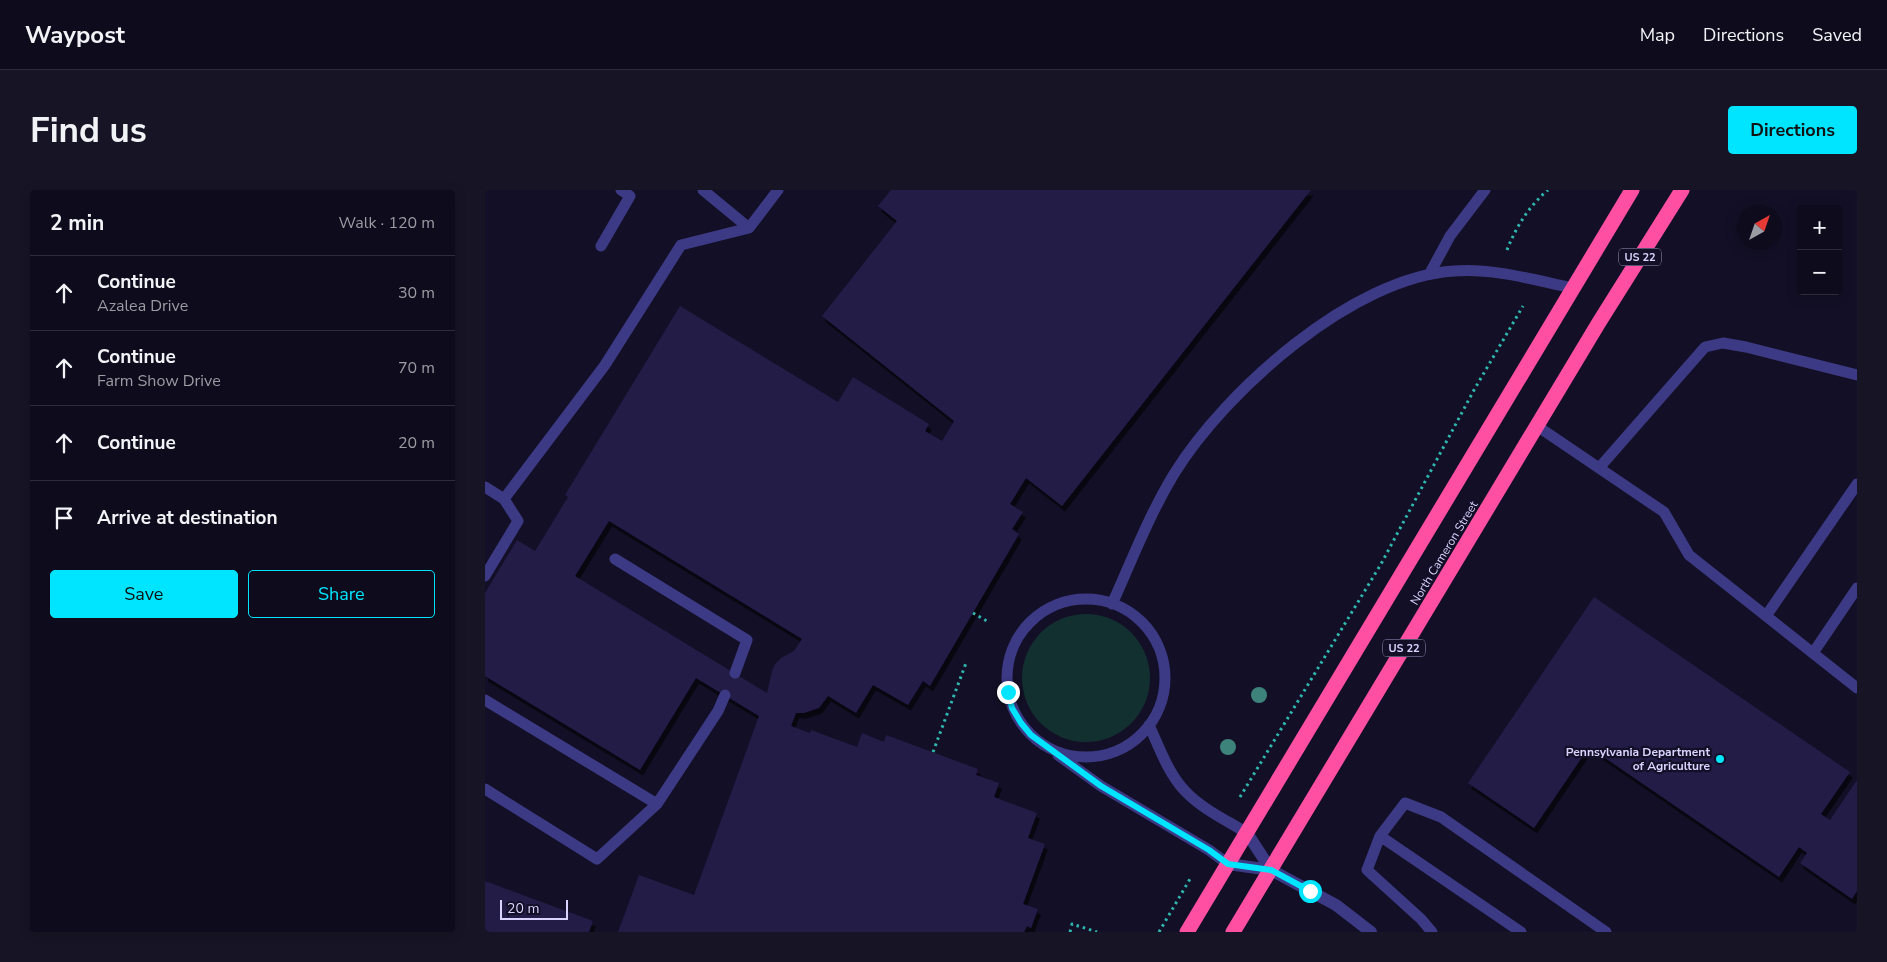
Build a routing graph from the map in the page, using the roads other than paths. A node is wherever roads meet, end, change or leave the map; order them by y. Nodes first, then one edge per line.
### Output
1 (621, 190) edge
2 (703, 190) edge
3 (778, 190) edge
4 (1485, 190) edge
5 (1632, 190) edge
6 (1682, 190) edge
7 (749, 228) junction
8 (601, 246) dead end
9 (1430, 273) junction
10 (1573, 288) junction
11 (1857, 375) edge
12 (1537, 426) junction
13 (1599, 468) junction
14 (1857, 484) edge
15 (485, 488) edge
16 (504, 499) junction
17 (615, 559) dead end
18 (485, 576) edge
19 (1857, 588) edge
20 (1112, 604) junction
21 (1766, 616) junction
22 (1813, 653) junction
23 (735, 673) dead end
24 (1857, 688) edge
25 (725, 695) dead end
26 (485, 700) edge
27 (1149, 725) junction
28 (1044, 745) junction
29 (485, 789) edge
30 (657, 804) junction
31 (1247, 833) junction
32 (1380, 836) junction
33 (1228, 864) junction
34 (1271, 870) junction
35 (1187, 932) edge
36 (1233, 932) edge
37 (1371, 932) edge
38 (1432, 932) edge
39 (1521, 932) edge
40 (1606, 932) edge

1 - 8 lane
2 - 7 lane
3 - 7 lane
4 - 9 lane
5 - 10 highway, North Cameron Street / US 22
6 - 12 highway, North Cameron Street / US 22
7 - 16 lane
9 - 10 lane
9 - 20 lane
10 - 31 highway, North Cameron Street / US 22
11 - 13 lane
12 - 13 lane
12 - 34 highway, North Cameron Street / US 22
13 - 21 lane
14 - 21 lane
15 - 16 lane
16 - 18 lane
17 - 23 lane
19 - 22 lane
20 - 27 lane
20 - 28 lane
21 - 22 lane
22 - 24 lane
25 - 30 lane
26 - 30 lane
27 - 28 lane
27 - 31 lane
28 - 33 lane
29 - 30 lane
31 - 33 highway, North Cameron Street / US 22
31 - 34 street
32 - 38 lane
32 - 39 lane
32 - 40 lane
33 - 34 street
33 - 35 highway, North Cameron Street / US 22
34 - 36 highway, North Cameron Street / US 22
34 - 37 street

